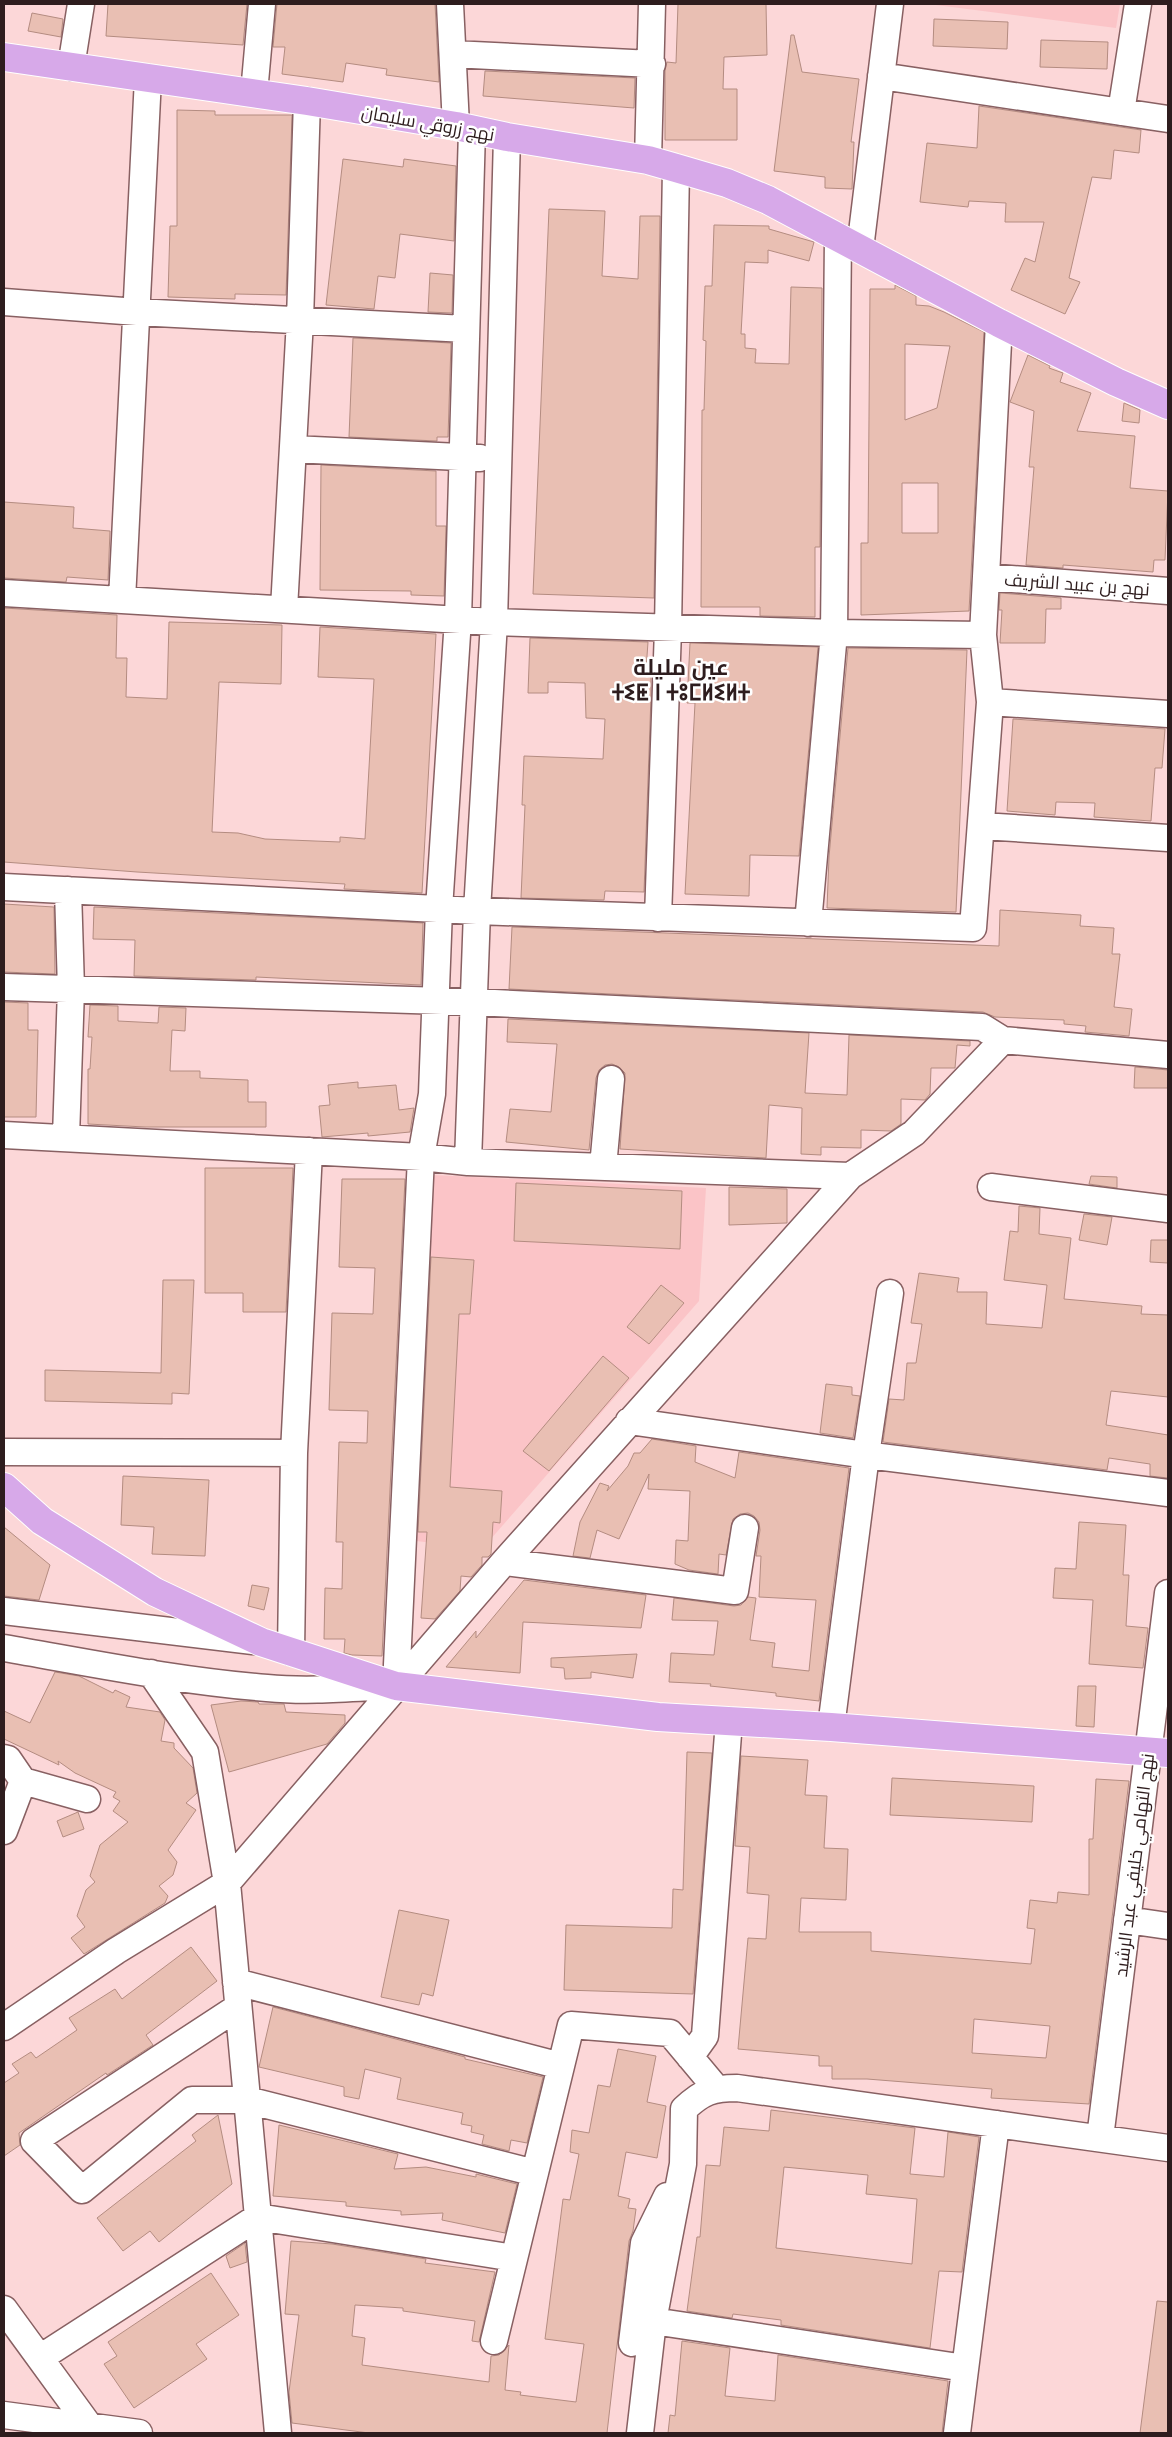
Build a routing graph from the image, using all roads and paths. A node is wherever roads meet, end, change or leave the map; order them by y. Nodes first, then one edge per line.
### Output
1 (81, 4) edge
2 (262, 4) edge
3 (450, 4) edge
4 (652, 4) edge
5 (890, 4) edge
6 (1138, 4) edge
7 (453, 54) junction
8 (4, 57) edge
9 (652, 64) junction
10 (71, 67) junction
11 (881, 76) junction
12 (148, 78) junction
13 (254, 94) junction
14 (307, 101) junction
15 (1121, 112) junction
16 (1168, 119) edge
17 (464, 128) junction
18 (507, 137) junction
19 (648, 160) junction
20 (676, 168) junction
21 (849, 243) junction
22 (4, 302) edge
23 (137, 312) junction
24 (300, 320) junction
25 (999, 323) junction
26 (466, 329) junction
27 (1168, 405) edge
28 (293, 449) junction
29 (462, 458) junction
30 (498, 458) junction
31 (986, 577) junction
32 (1168, 591) edge
33 (4, 593) edge
34 (122, 600) junction
35 (284, 609) junction
36 (458, 619) junction
37 (494, 622) junction
38 (668, 629) junction
39 (834, 633) junction
40 (983, 635) junction
41 (990, 702) junction
42 (1168, 714) edge
43 (982, 826) junction
44 (1168, 838) edge
45 (4, 887) edge
46 (68, 890) junction
47 (439, 909) junction
48 (478, 911) junction
49 (658, 918) junction
50 (808, 922) junction
51 (4, 987) edge
52 (71, 989) junction
53 (436, 1002) junction
54 (474, 1002) junction
55 (1003, 1040) junction
56 (1168, 1055) edge
57 (611, 1079) dead end
58 (4, 1135) edge
59 (66, 1137) junction
60 (309, 1151) junction
61 (421, 1157) junction
62 (468, 1162) junction
63 (603, 1167) junction
64 (850, 1176) junction
65 (990, 1187) dead end
66 (1168, 1209) edge
67 (890, 1294) dead end
68 (629, 1421) junction
69 (4, 1452) edge
70 (294, 1453) junction
71 (866, 1455) junction
72 (4, 1488) edge
73 (1168, 1494) edge
74 (745, 1528) dead end
75 (504, 1562) junction
76 (1168, 1599) edge
77 (4, 1611) edge
78 (261, 1642) junction
79 (4, 1648) edge
80 (291, 1652) junction
81 (151, 1672) junction
82 (396, 1686) junction
83 (729, 1721) junction
84 (831, 1727) junction
85 (1158, 1751) edge
86 (4, 1758) edge
87 (23, 1781) junction
88 (87, 1799) dead end
89 (4, 1832) edge
90 (227, 1883) junction
91 (1127, 1920) junction
92 (1168, 1926) edge
93 (237, 1995) junction
94 (4, 2028) edge
95 (690, 2057) junction
96 (560, 2066) junction
97 (716, 2088) junction
98 (247, 2100) junction
99 (996, 2124) junction
100 (1100, 2138) junction
101 (1168, 2148) edge
102 (683, 2164) junction
103 (535, 2173) junction
104 (258, 2217) junction
105 (514, 2258) junction
106 (4, 2309) edge
107 (653, 2321) junction
108 (494, 2341) dead end
109 (40, 2358) junction
110 (965, 2368) junction
111 (4, 2415) edge
112 (90, 2430) edge
113 (139, 2433) edge
114 (278, 2433) edge
115 (622, 2433) edge
116 (640, 2433) edge
117 (957, 2433) edge

1 - 10 street
2 - 13 street
3 - 7 street
4 - 9 street
5 - 11 street
6 - 15 street
7 - 9 street
7 - 17 street
8 - 10 main road, نهج زروقي سليمان
9 - 19 street
10 - 12 main road, نهج زروقي سليمان
11 - 15 street
11 - 21 street
12 - 13 main road, نهج زروقي سليمان
12 - 23 street
13 - 14 main road, نهج زروقي سليمان
14 - 17 main road, نهج زروقي سليمان
14 - 24 street
15 - 16 street
17 - 18 main road, نهج زروقي سليمان
17 - 26 street
18 - 19 main road, نهج زروقي سليمان
18 - 30 street
19 - 20 main road, نهج زروقي سليمان
20 - 21 main road, نهج زروقي سليمان
20 - 38 street
21 - 25 main road, نهج زروقي سليمان
21 - 39 street
22 - 23 street
23 - 24 street
23 - 34 street
24 - 26 street
24 - 28 street
25 - 27 main road, نهج زروقي سليمان
25 - 31 street
26 - 29 street
28 - 29 street
28 - 35 street
29 - 30 street
29 - 36 street
30 - 37 street
31 - 32 street, نهج بن عبيد الشريف
31 - 40 street
33 - 34 street
34 - 35 street
35 - 36 street
36 - 37 street
36 - 47 street
37 - 38 street
37 - 48 street
38 - 39 street
38 - 49 street
39 - 40 street
39 - 50 street
40 - 41 street
41 - 42 street
41 - 43 street
43 - 44 street
43 - 50 street
45 - 46 street
46 - 47 street
46 - 52 street
47 - 48 street
47 - 53 street
48 - 49 street
48 - 54 street
49 - 50 street
51 - 52 street
52 - 53 street
52 - 59 street
53 - 54 street
53 - 61 street
54 - 55 street
54 - 62 street
55 - 56 street
55 - 64 street
57 - 63 street
58 - 59 street
59 - 60 street
60 - 61 street
60 - 70 street
61 - 62 street
61 - 82 street
62 - 63 street
63 - 64 street
64 - 68 street
65 - 66 street
67 - 71 street
68 - 71 street
68 - 75 street
69 - 70 street
70 - 80 street
71 - 73 street
71 - 84 street
72 - 78 main road
74 - 75 street
75 - 82 street
76 - 85 street, نهج التهامي خليفي عبد الرشيد
77 - 78 street
78 - 80 main road
79 - 81 street
80 - 82 main road
81 - 82 street
81 - 90 street
82 - 83 main road
82 - 90 street
83 - 84 main road
83 - 95 street
84 - 85 main road
85 - 91 street, نهج التهامي خليفي عبد الرشيد
86 - 87 street
87 - 88 street
87 - 89 street
90 - 93 street
90 - 94 street
91 - 92 street
91 - 100 street, نهج التهامي خليفي عبد الرشيد
93 - 96 street
93 - 98 street
93 - 98 street
95 - 96 street
95 - 97 street
96 - 103 street
97 - 99 street
97 - 102 street
98 - 103 street
98 - 104 street
99 - 100 street
99 - 110 street
100 - 101 street
102 - 107 street
102 - 115 street
103 - 105 street
104 - 105 street
104 - 109 street
104 - 114 street
105 - 108 street
106 - 109 street
107 - 110 street
107 - 116 street
109 - 112 street
110 - 117 street
111 - 112 street
112 - 113 street

